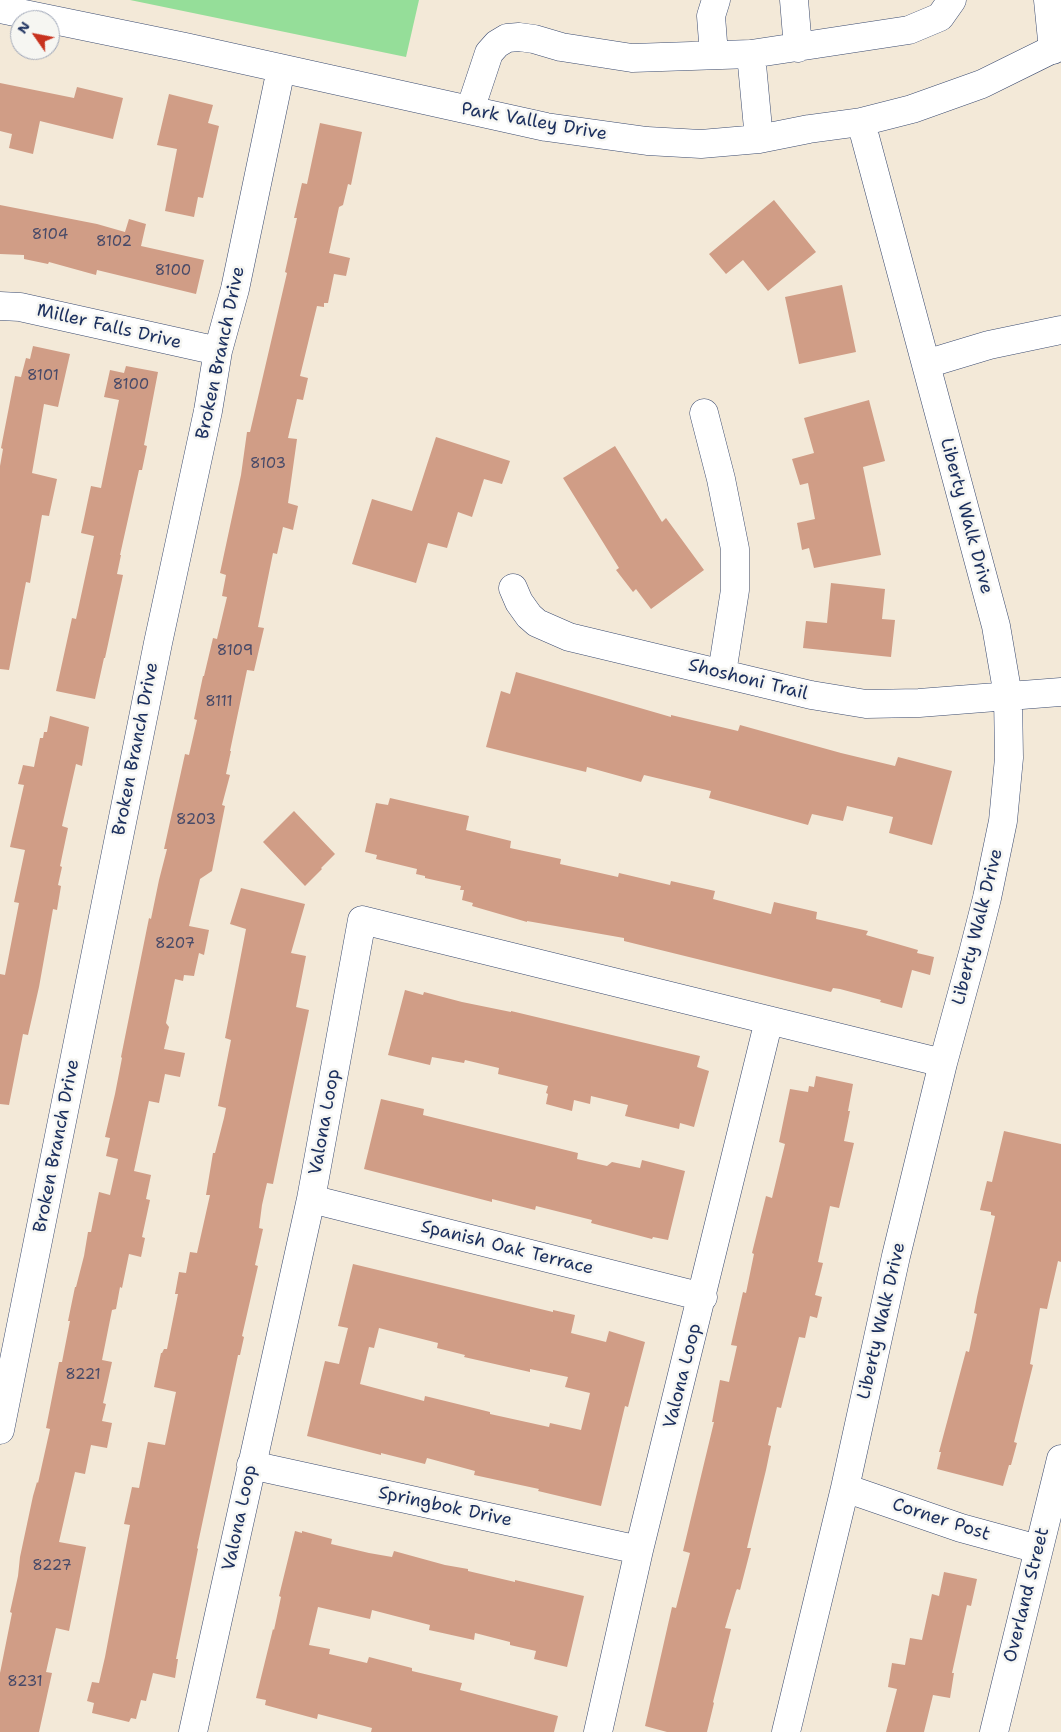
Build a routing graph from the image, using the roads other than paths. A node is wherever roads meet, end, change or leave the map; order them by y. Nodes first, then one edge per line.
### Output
1 (716, 0) edge
2 (794, 0) edge
3 (952, 0) edge
4 (1048, 0) edge
5 (0, 9) edge
6 (1057, 47) edge
7 (798, 48) junction
8 (751, 54) junction
9 (714, 55) junction
10 (281, 69) junction
11 (470, 110) junction
12 (861, 122) junction
13 (758, 139) junction
14 (0, 306) edge
15 (1061, 330) edge
16 (218, 351) junction
17 (926, 364) junction
18 (704, 414) dead end
19 (513, 588) dead end
20 (722, 673) junction
21 (1061, 692) edge
22 (1008, 696) junction
23 (769, 1020) junction
24 (942, 1063) junction
25 (311, 1198) junction
26 (702, 1298) junction
27 (0, 1430) edge
28 (1061, 1459) edge
29 (251, 1465) junction
30 (845, 1488) junction
31 (1038, 1549) junction
32 (639, 1550) junction
33 (193, 1732) edge
34 (598, 1732) edge
35 (786, 1732) edge
36 (994, 1732) edge

1 - 9 street
2 - 7 street
3 - 7 street
4 - 6 street
5 - 10 street, Park Valley Drive
6 - 12 street, Park Valley Drive
7 - 8 street
8 - 9 street
8 - 13 street
9 - 11 street
10 - 11 street, Park Valley Drive
10 - 16 street, Broken Branch Drive
11 - 13 street, Park Valley Drive
12 - 13 street, Park Valley Drive
12 - 17 street, Liberty Walk Drive
14 - 16 street, Miller Falls Drive
15 - 17 street
16 - 27 street, Broken Branch Drive
17 - 22 street, Liberty Walk Drive
18 - 20 street
19 - 20 street, Shoshoni Trail
20 - 22 street, Shoshoni Trail
21 - 22 street, Shoshoni Trail
22 - 24 street, Liberty Walk Drive
23 - 24 street, Valona Loop
23 - 25 street, Valona Loop
23 - 26 street, Valona Loop
24 - 30 street, Liberty Walk Drive
25 - 26 street, Spanish Oak Terrace
25 - 29 street, Valona Loop
26 - 32 street, Valona Loop
28 - 31 street, Overland Street
29 - 32 street, Springbok Drive
29 - 33 street, Valona Loop
30 - 31 street, Corner Post
30 - 35 street, Liberty Walk Drive
31 - 36 street, Overland Street
32 - 34 street, Valona Loop

